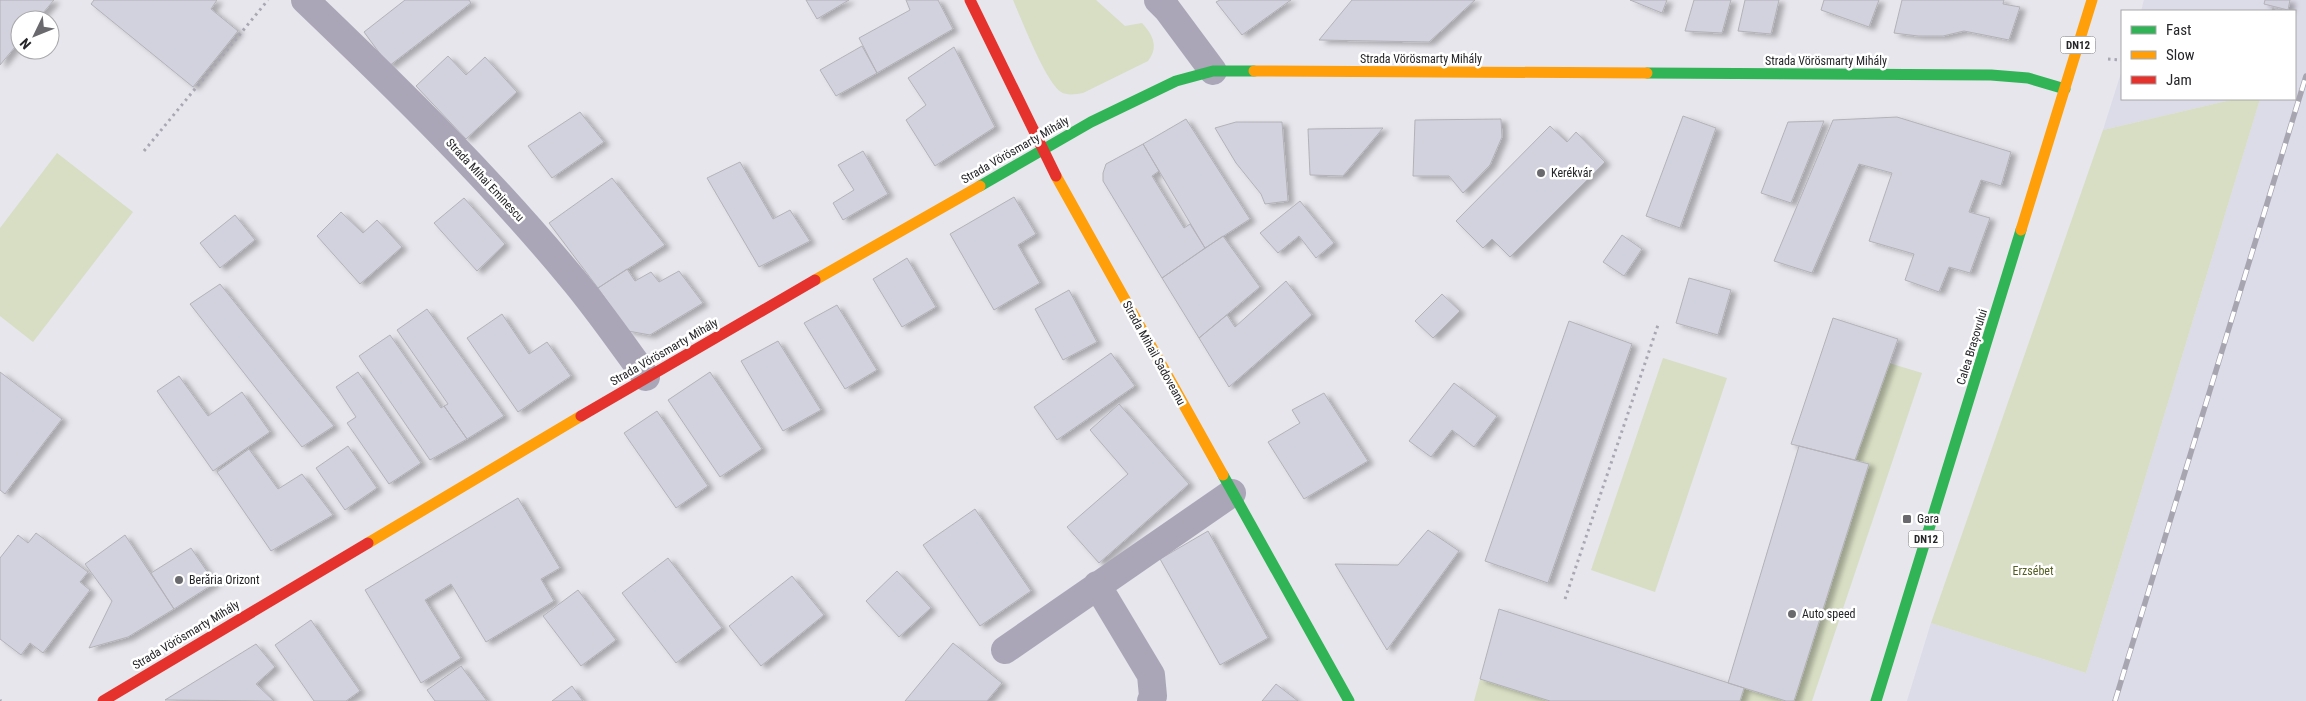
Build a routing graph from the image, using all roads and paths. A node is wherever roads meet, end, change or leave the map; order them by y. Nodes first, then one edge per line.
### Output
1 (268, 0) edge
2 (306, 0) edge
3 (970, 0) edge
4 (1158, 0) edge
5 (2092, 0) edge
6 (2275, 7) dead end
7 (2274, 10) edge
8 (1213, 71) junction
9 (2065, 89) junction
10 (144, 151) dead end
11 (1042, 151) junction
12 (1659, 322) dead end
13 (646, 377) junction
14 (1232, 493) junction
15 (1097, 585) junction
16 (1565, 599) dead end
17 (1005, 650) dead end
18 (103, 701) edge
19 (1151, 701) edge
20 (1350, 701) edge
21 (1876, 701) edge

1 - 10 path
2 - 13 street, Strada Mihai Eminescu
3 - 11 street, Strada Mihail Sadoveanu
4 - 8 street
5 - 9 street, Calea Brașovului / DN12
6 - 7 path
8 - 9 street, Strada Vörösmarty Mihály
8 - 11 street, Strada Vörösmarty Mihály
9 - 21 street, Calea Brașovului / DN12
11 - 13 street, Strada Vörösmarty Mihály
11 - 14 street, Strada Mihail Sadoveanu
12 - 16 path
13 - 18 street, Strada Vörösmarty Mihály
14 - 15 street
14 - 20 street, Strada Mihail Sadoveanu
15 - 17 street
15 - 19 street

